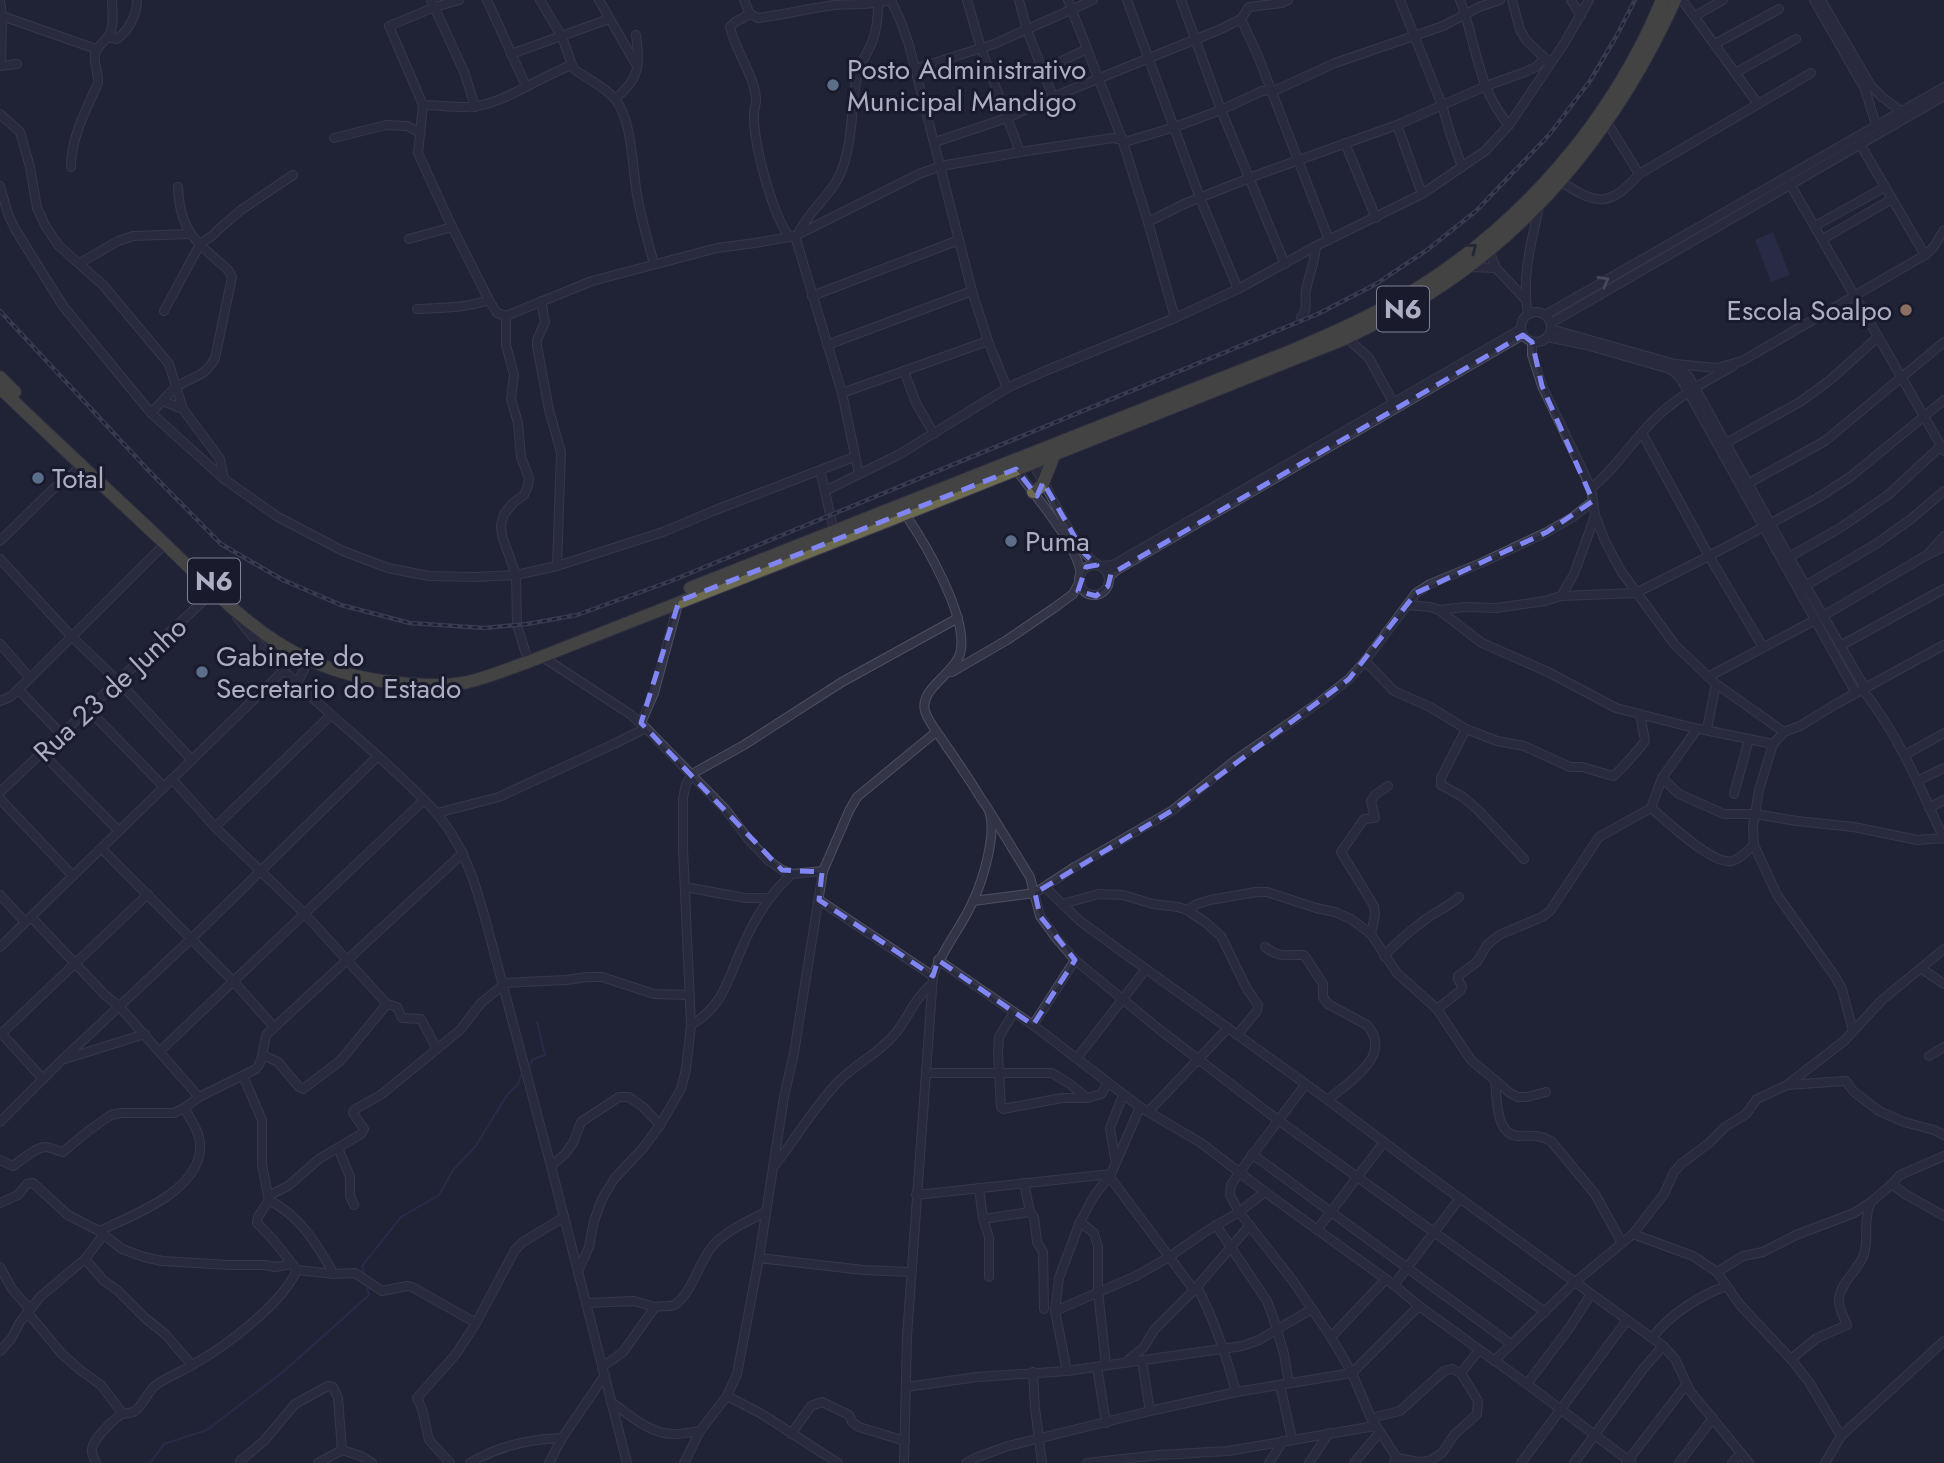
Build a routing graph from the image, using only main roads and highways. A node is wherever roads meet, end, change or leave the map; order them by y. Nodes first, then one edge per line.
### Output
1 (1662, 0) edge
2 (1675, 0) edge
3 (0, 377) edge
4 (0, 388) edge
5 (1055, 453) junction
6 (1029, 459) junction
7 (1014, 465) junction
8 (1033, 492) road end
9 (216, 589) junction

6 -> 1 highway, N6
2 - 5 highway, N6
3 - 9 highway, N6
4 - 9 highway, N6
5 - 6 highway, N6
5 - 8 highway
6 - 7 highway, N6
7 - 9 highway, N6
7 - 9 highway, N6

